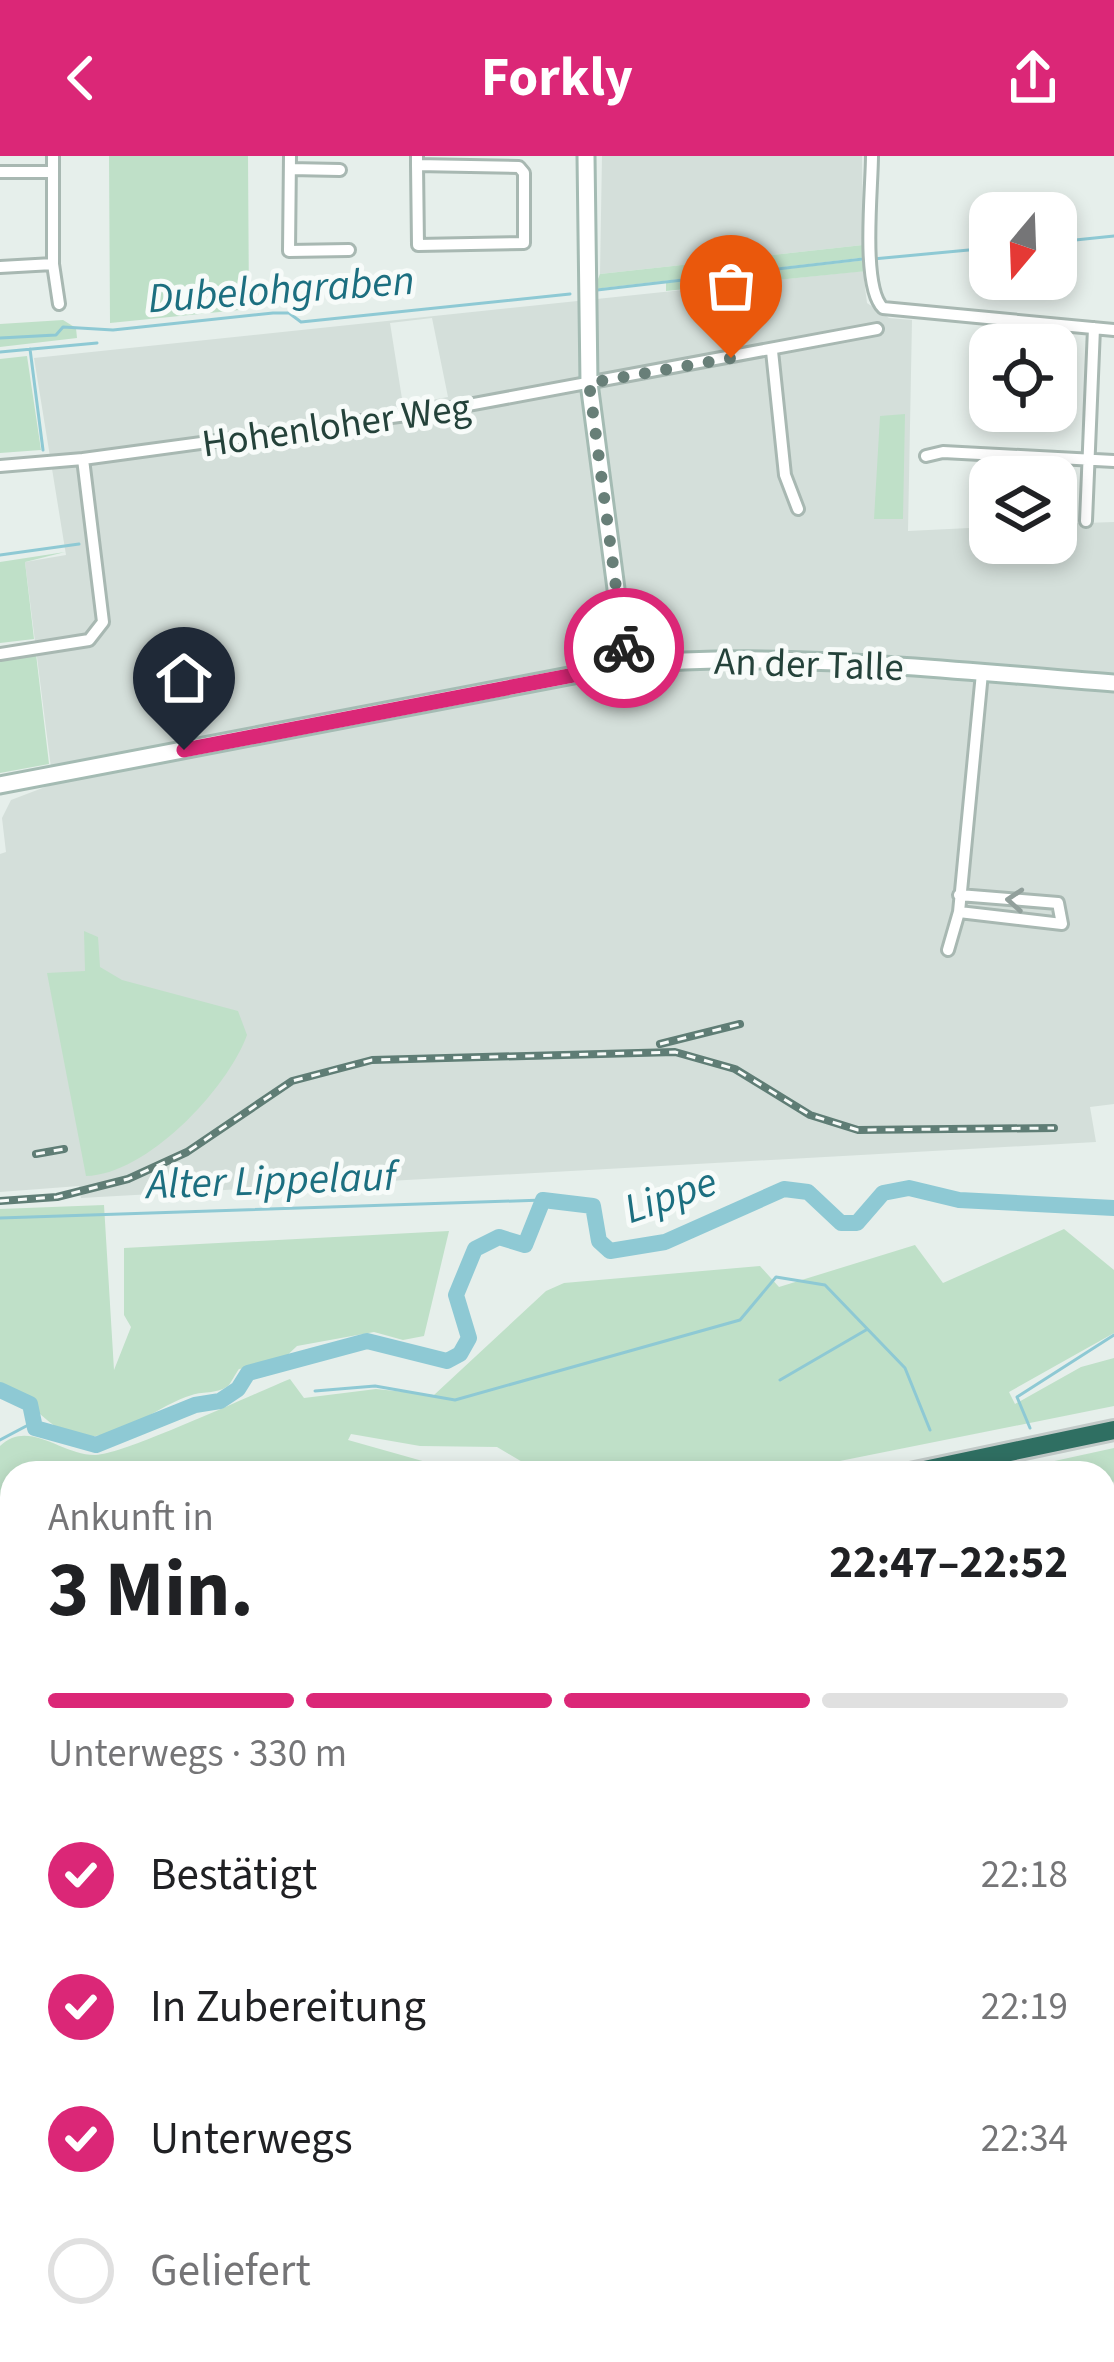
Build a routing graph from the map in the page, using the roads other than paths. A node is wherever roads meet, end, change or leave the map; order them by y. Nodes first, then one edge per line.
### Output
1 (53, 156) edge
2 (586, 156) edge
3 (872, 156) edge
4 (417, 161) edge
5 (290, 162) edge
6 (340, 170) dead end
7 (0, 172) edge
8 (52, 172) junction
9 (349, 250) dead end
10 (53, 264) junction
11 (0, 267) edge
12 (58, 304) dead end
13 (1094, 328) junction
14 (877, 329) dead end
15 (1114, 330) edge
16 (772, 351) junction
17 (589, 383) junction
18 (926, 456) dead end
19 (83, 459) junction
20 (1089, 459) junction
21 (1114, 461) edge
22 (0, 466) edge
23 (798, 508) dead end
24 (1086, 521) dead end
25 (0, 654) edge
26 (626, 665) junction
27 (982, 673) junction
28 (1114, 683) edge
29 (0, 785) edge
30 (959, 895) junction
31 (959, 912) junction
32 (948, 950) dead end
33 (1114, 1430) edge
34 (967, 1461) edge

1 - 8 street
2 - 17 street
3 - 13 street
4 - 4 street
5 - 6 street
5 - 9 street
7 - 8 street
8 - 10 street
10 - 11 street
10 - 12 street
13 - 15 street
13 - 20 street
14 - 16 street, Hohenloher Weg
16 - 17 street, Hohenloher Weg
16 - 23 street
17 - 19 street, Hohenloher Weg
17 - 26 street
18 - 20 street
19 - 22 street, Hohenloher Weg
19 - 25 street
20 - 21 street
20 - 24 street
26 - 27 street, An der Talle
26 - 29 street, An der Talle
27 - 28 street, An der Talle
27 - 30 street
30 - 31 street
31 -> 30 street
31 - 32 street
33 - 34 highway

